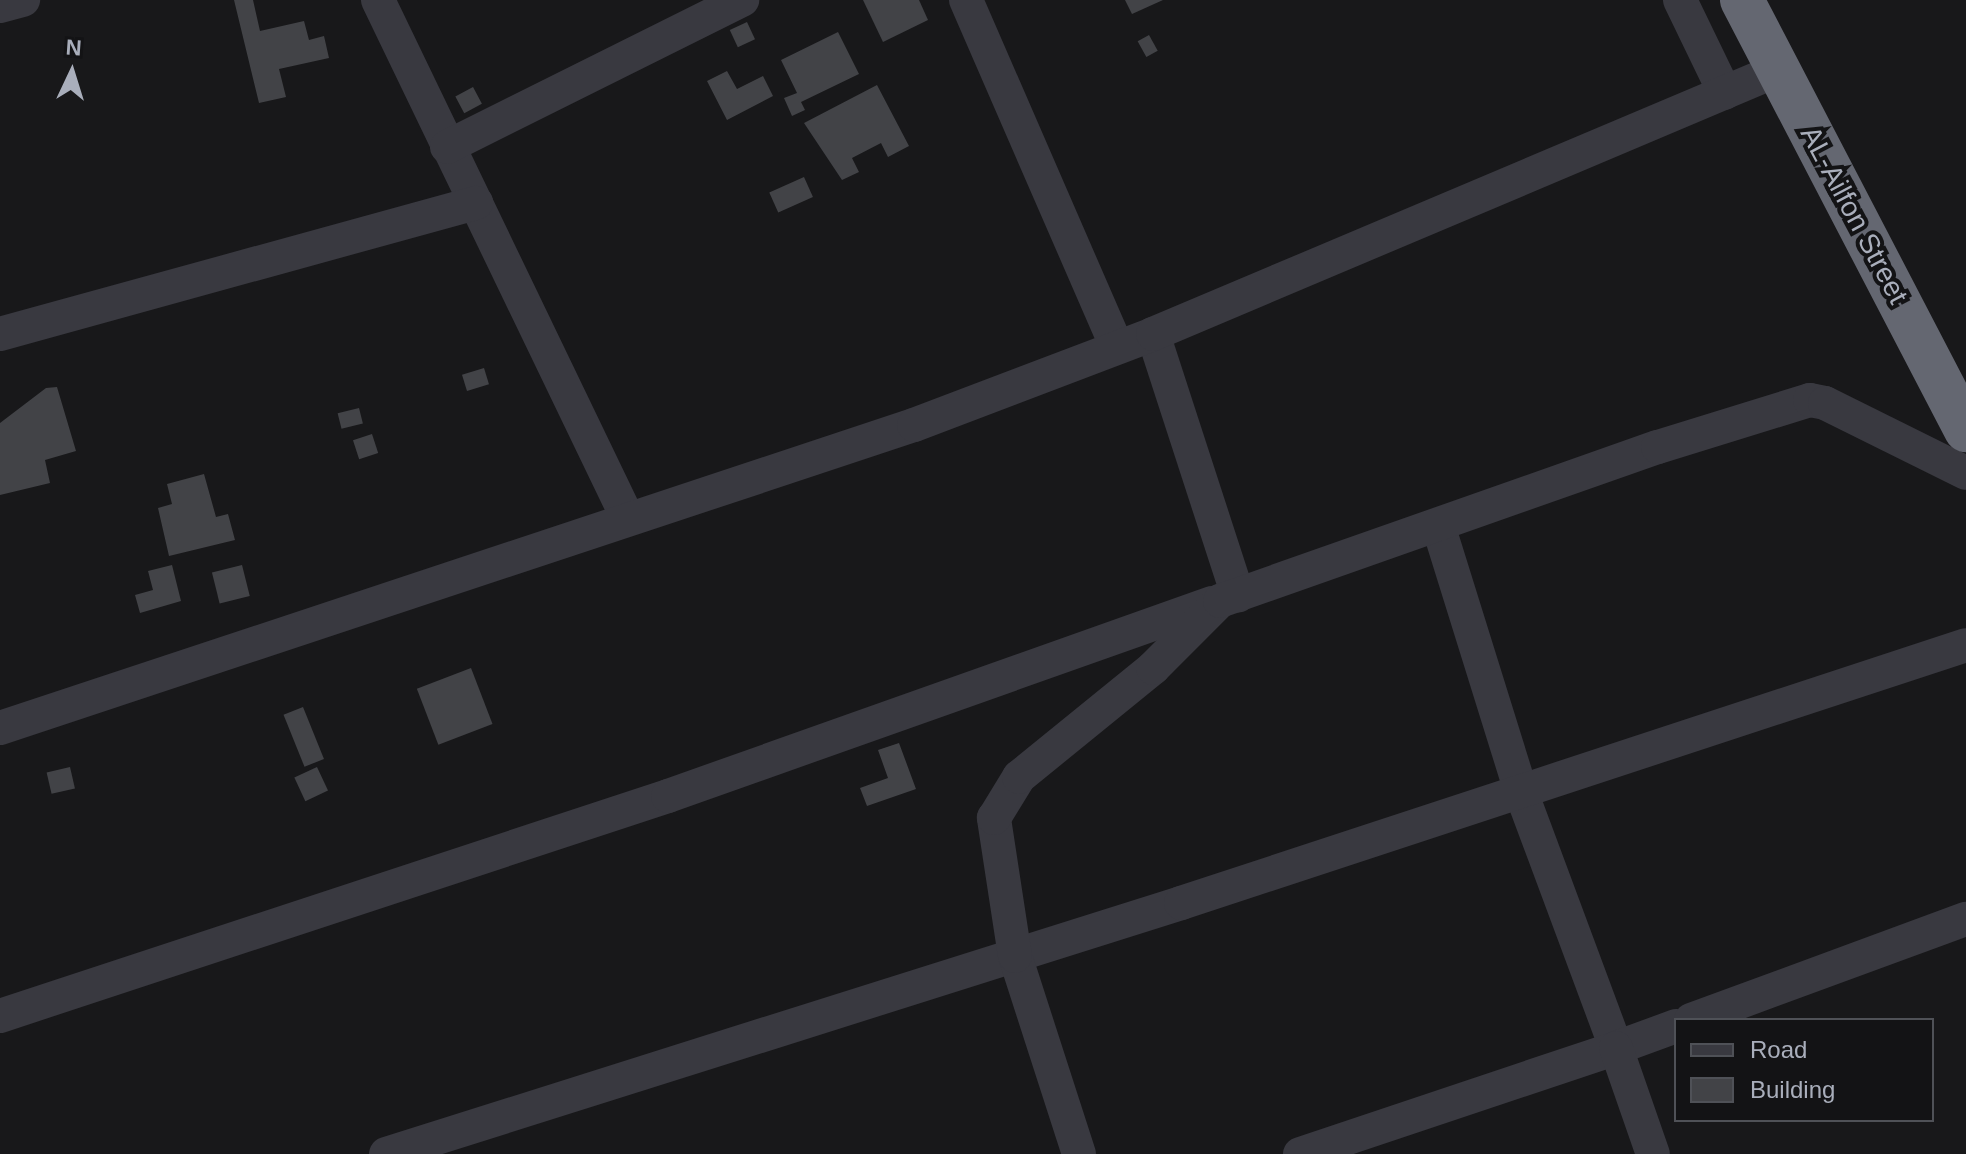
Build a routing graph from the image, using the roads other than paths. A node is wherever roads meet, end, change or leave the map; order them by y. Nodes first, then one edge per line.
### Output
1 (23, 0) edge
2 (378, 0) edge
3 (742, 0) edge
4 (966, 0) edge
5 (1680, 0) edge
6 (1742, 0) edge
7 (0, 6) edge
8 (1778, 70) junction
9 (1725, 93) junction
10 (447, 147) junction
11 (476, 203) junction
12 (0, 334) edge
13 (1153, 334) junction
14 (1117, 347) junction
15 (1966, 430) edge
16 (1966, 473) edge
17 (627, 517) junction
18 (1438, 525) junction
19 (1229, 598) junction
20 (1966, 645) edge
21 (0, 728) edge
22 (1521, 792) junction
23 (1966, 919) edge
24 (1015, 956) junction
25 (0, 1016) edge
26 (1696, 1018) edge
27 (1674, 1027) edge
28 (1616, 1048) junction
29 (1321, 1151) edge
30 (386, 1154) edge
31 (1079, 1154) edge
32 (1653, 1154) edge

1 - 7 street
2 - 10 street
3 - 10 street
4 - 14 street
5 - 9 street
6 - 8 highway, AL-Ailfon Street
8 - 9 street
8 - 15 highway, AL-Ailfon Street
9 - 13 street
10 - 11 street
11 - 12 street
11 - 17 street
13 - 14 street
13 - 19 street
14 - 17 street
16 - 18 street
17 - 21 street
18 - 19 street
18 - 22 street
19 - 24 street
19 - 25 street
20 - 22 street
22 - 24 street
22 - 28 street
23 - 26 street
24 - 30 street
24 - 31 street
27 - 28 street
28 - 29 street
28 - 32 street

